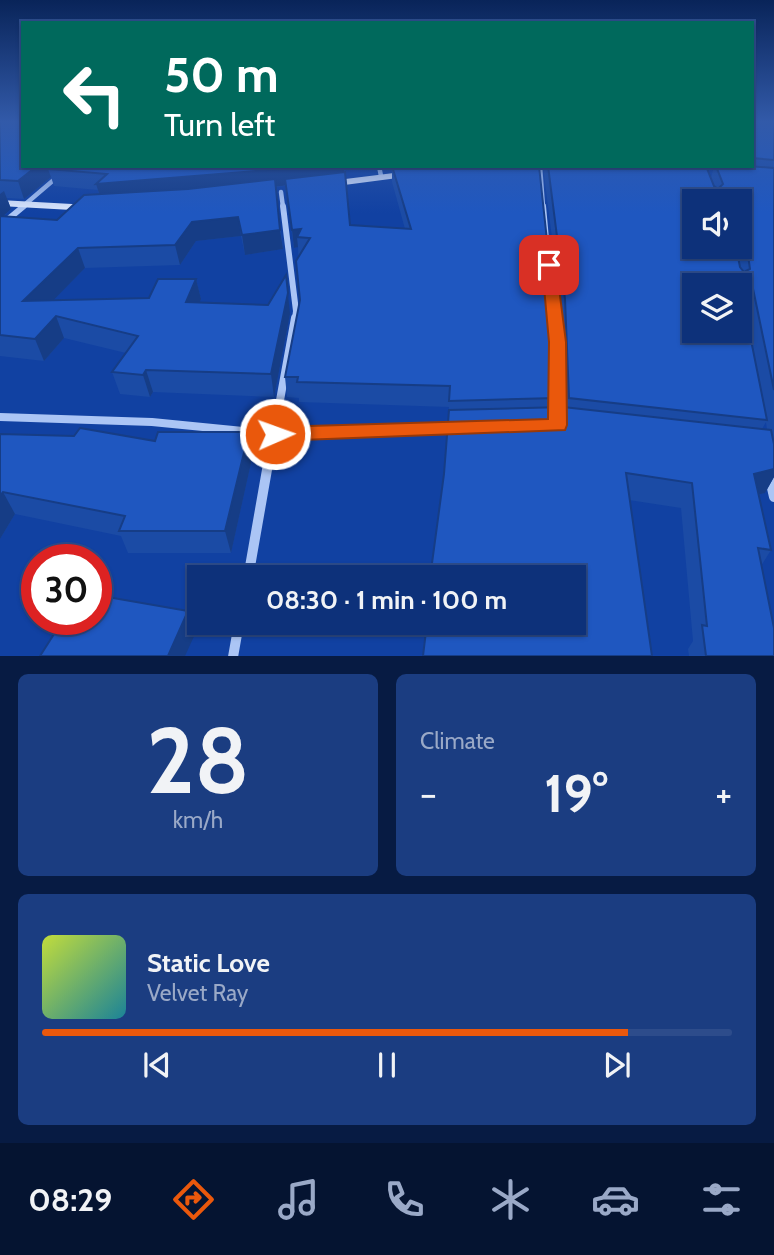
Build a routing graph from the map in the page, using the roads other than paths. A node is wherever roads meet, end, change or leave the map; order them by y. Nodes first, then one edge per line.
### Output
1 (68, 168) edge
2 (540, 168) edge
3 (380, 171) edge
4 (422, 173) edge
5 (319, 186) edge
6 (294, 190) edge
7 (281, 192) junction
8 (269, 193) edge
9 (0, 203) edge
10 (26, 205) junction
11 (106, 207) edge
12 (0, 226) edge
13 (548, 252) edge
14 (551, 278) edge
15 (0, 417) edge
16 (558, 425) edge
17 (464, 428) edge
18 (275, 434) junction
19 (766, 460) edge
20 (774, 496) edge
21 (250, 565) edge
22 (237, 635) edge
23 (233, 656) edge

1 - 10 street
2 - 13 street
3 - 4 street
3 - 5 street
6 - 7 street
7 - 8 street
7 - 18 street
9 - 10 street
10 - 11 street
10 - 12 street
14 - 16 street
15 - 18 street
17 - 18 street
18 - 21 street
19 - 20 street
22 - 23 street

